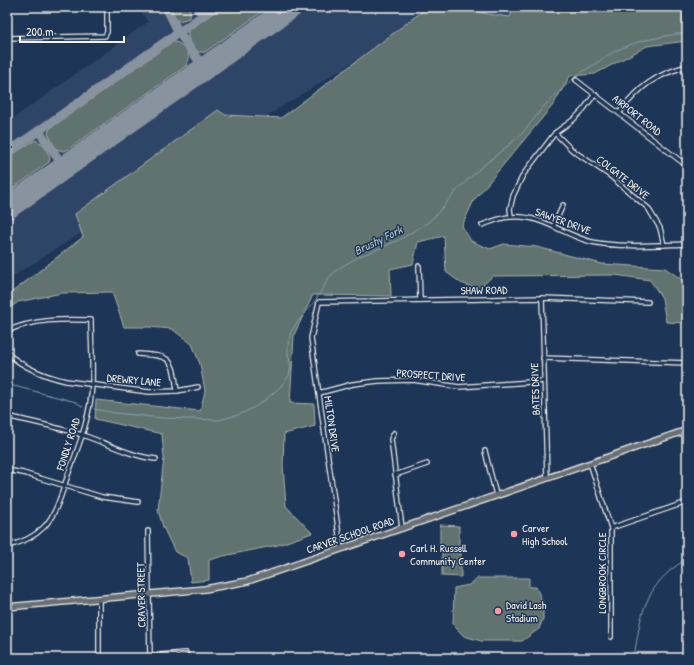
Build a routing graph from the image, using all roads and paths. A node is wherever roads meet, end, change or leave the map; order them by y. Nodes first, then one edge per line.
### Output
1 (107, 7) edge
2 (7, 38) edge
3 (687, 66) edge
4 (576, 80) dead end
5 (595, 94) junction
6 (620, 112) junction
7 (555, 133) junction
8 (687, 166) edge
9 (563, 205) dead end
10 (511, 216) junction
11 (482, 225) dead end
12 (554, 225) junction
13 (687, 244) edge
14 (664, 245) junction
15 (419, 266) dead end
16 (542, 298) junction
17 (420, 300) junction
18 (319, 302) joint
19 (648, 302) dead end
20 (7, 331) edge
21 (7, 353) edge
22 (138, 354) dead end
23 (543, 358) junction
24 (687, 363) edge
25 (544, 381) junction
26 (92, 384) junction
27 (198, 387) dead end
28 (177, 391) junction
29 (319, 393) junction
30 (7, 416) edge
31 (687, 430) edge
32 (394, 433) dead end
33 (82, 435) junction
34 (485, 451) dead end
35 (156, 459) dead end
36 (590, 463) junction
37 (428, 464) dead end
38 (7, 470) edge
39 (395, 475) junction
40 (547, 478) junction
41 (64, 486) junction
42 (496, 495) junction
43 (138, 502) dead end
44 (687, 502) edge
45 (402, 528) junction
46 (611, 528) junction
47 (148, 531) dead end
48 (7, 546) edge
49 (340, 549) junction
50 (150, 594) junction
51 (99, 599) junction
52 (687, 603) edge
53 (7, 607) edge
54 (611, 637) dead end
55 (186, 653) dead end
56 (150, 657) edge
57 (99, 658) edge
58 (685, 658) edge

1 - 2 street
3 - 6 street
4 - 5 street, AIRPORT ROAD
5 - 6 street, AIRPORT ROAD
5 - 7 street
6 - 8 street, AIRPORT ROAD
7 - 10 street
7 - 14 street, COLGATE DRIVE
9 - 12 street
10 - 11 street, SAWYER DRIVE
10 - 12 street, SAWYER DRIVE
12 - 14 street, SAWYER DRIVE
13 - 14 street, SAWYER DRIVE
15 - 17 street
16 - 17 street, SHAW ROAD
16 - 19 street, SHAW ROAD
16 - 23 street, BATES DRIVE
17 - 18 street, SHAW ROAD
18 - 29 street, MILTON DRIVE
20 - 26 street, FONDLY ROAD
21 - 26 street, DREWRY LANE
22 - 28 street
23 - 24 street
23 - 25 street, BATES DRIVE
25 - 29 street, PROSPECT DRIVE
25 - 40 street, BATES DRIVE
26 - 28 street, DREWRY LANE
26 - 33 street, FONDLY ROAD
27 - 28 street, DREWRY LANE
29 - 49 street, MILTON DRIVE
30 - 33 street
31 - 36 main road, CARVER SCHOOL ROAD
32 - 39 street
33 - 35 street
33 - 41 street, FONDLY ROAD
34 - 42 street
36 - 40 main road, CARVER SCHOOL ROAD
36 - 46 street, LONGBROOK CIRCLE
37 - 39 street
38 - 41 street
39 - 45 street
40 - 42 main road, CARVER SCHOOL ROAD
41 - 43 street
41 - 48 street, FONDLY ROAD
42 - 45 main road, CARVER SCHOOL ROAD
44 - 46 street
45 - 49 main road, CARVER SCHOOL ROAD
46 - 54 street, LONGBROOK CIRCLE
47 - 50 street, CRAVER STREET
49 - 50 main road, CARVER SCHOOL ROAD
50 - 51 main road, CARVER SCHOOL ROAD
50 - 56 street, CRAVER STREET
51 - 53 main road, CARVER SCHOOL ROAD
51 - 57 street
52 - 58 street
55 - 56 street

